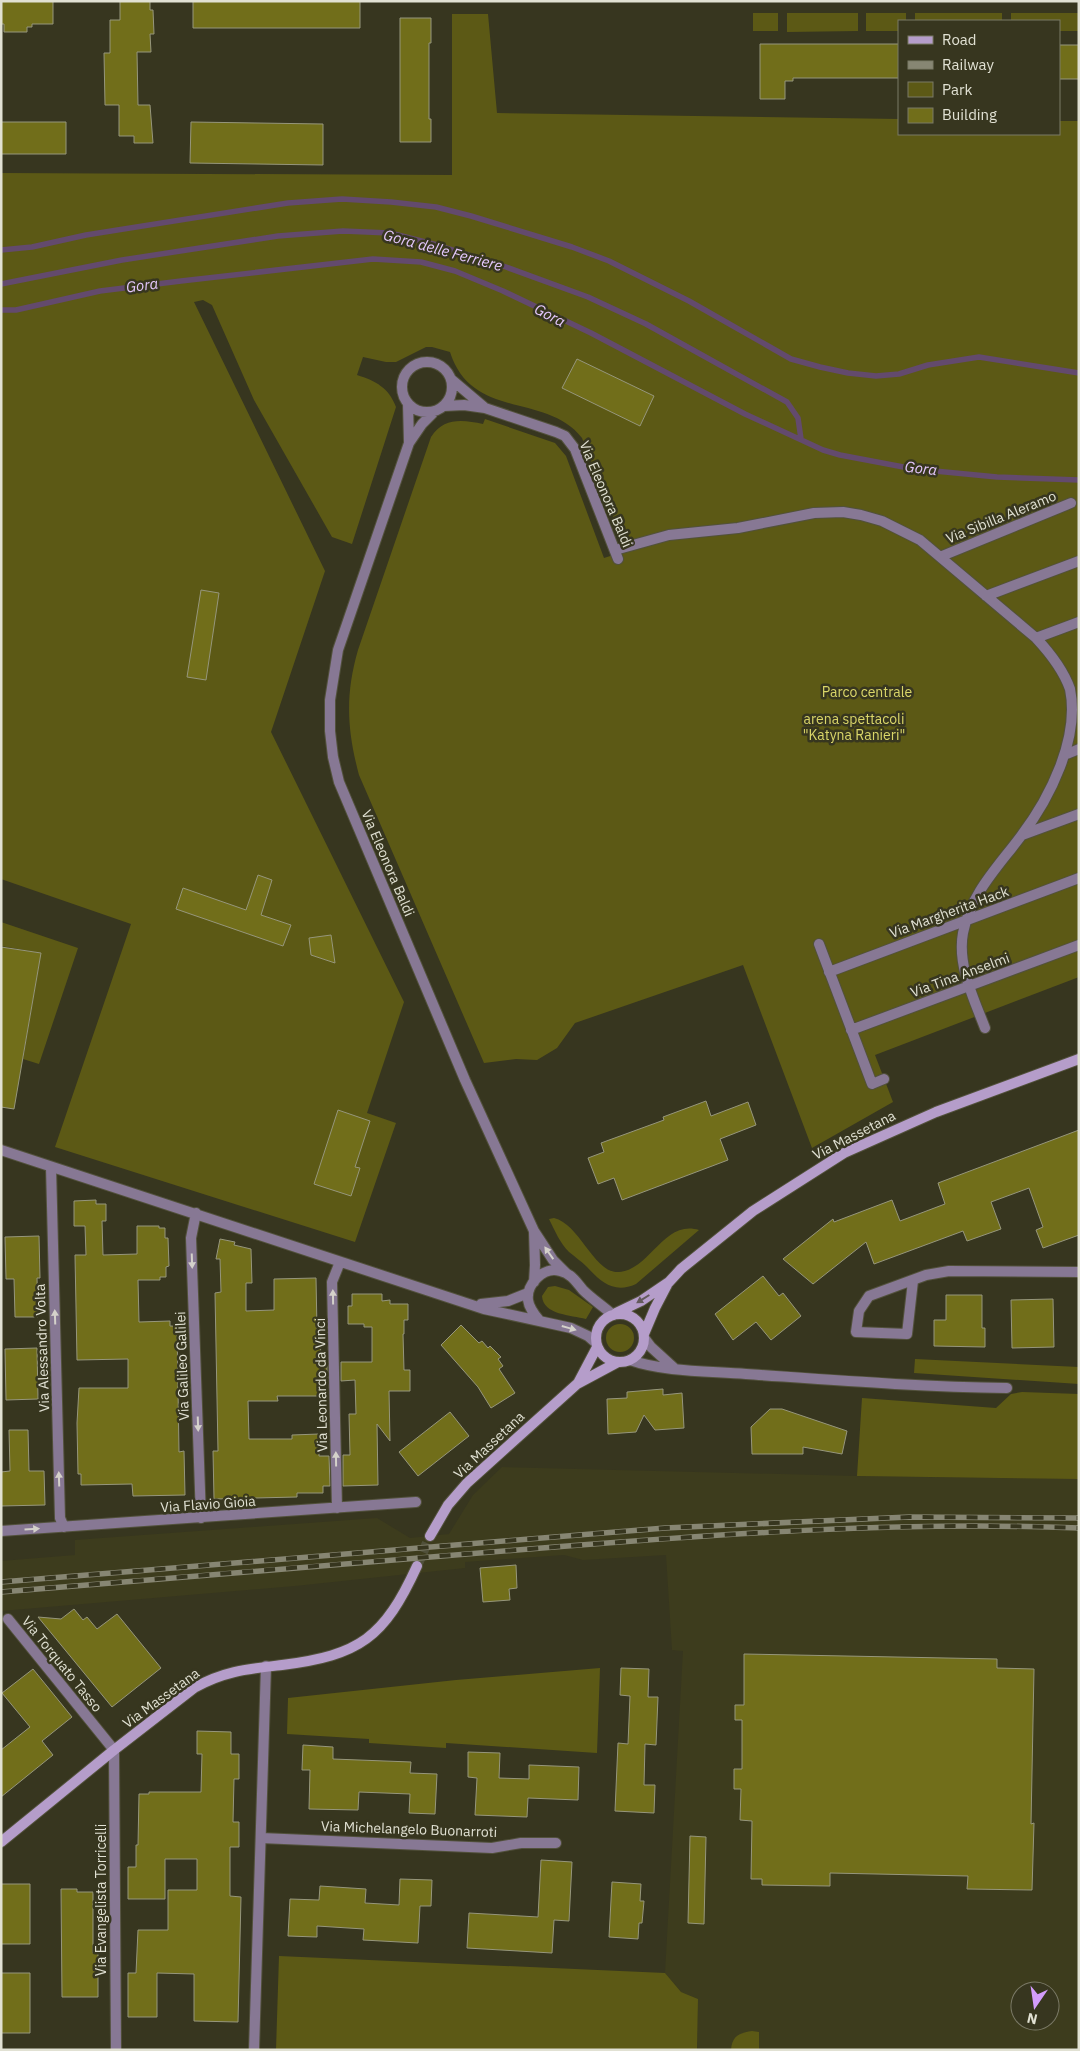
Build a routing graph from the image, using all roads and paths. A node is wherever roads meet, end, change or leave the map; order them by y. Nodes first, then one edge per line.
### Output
1 (451, 379) junction
2 (408, 404) junction
3 (485, 408) junction
4 (440, 409) junction
5 (409, 443) junction
6 (1071, 503) dead end
7 (942, 556) junction
8 (1079, 561) edge
9 (986, 596) junction
10 (1079, 622) edge
11 (1036, 638) junction
12 (1074, 688) edge
13 (1079, 749) edge
14 (1067, 754) junction
15 (1079, 814) edge
16 (1022, 836) junction
17 (1079, 878) edge
18 (966, 920) junction
19 (819, 944) dead end
20 (1079, 945) edge
21 (829, 972) junction
22 (970, 986) junction
23 (985, 1028) dead end
24 (851, 1030) junction
25 (1079, 1059) edge
26 (884, 1079) dead end
27 (1, 1150) edge
28 (51, 1167) junction
29 (196, 1213) junction
30 (534, 1231) junction
31 (340, 1262) junction
32 (1079, 1272) edge
33 (567, 1273) junction
34 (913, 1281) junction
35 (534, 1282) junction
36 (669, 1282) junction
37 (528, 1293) junction
38 (468, 1304) junction
39 (615, 1314) junction
40 (539, 1320) junction
41 (644, 1336) junction
42 (597, 1345) junction
43 (630, 1360) junction
44 (618, 1362) junction
45 (675, 1368) junction
46 (577, 1384) junction
47 (1007, 1388) dead end
48 (416, 1502) dead end
49 (337, 1508) junction
50 (201, 1518) junction
51 (64, 1527) junction
52 (1, 1531) edge
53 (430, 1536) tunnel mouth
54 (418, 1566) tunnel mouth
55 (8, 1618) dead end
56 (266, 1666) junction
57 (114, 1750) junction
58 (3, 1837) edge
59 (261, 1838) junction
60 (556, 1843) dead end
61 (116, 2050) edge
62 (254, 2050) edge

1 - 2 street
1 - 3 street, Via Eleonora Baldi
1 - 4 street
2 - 4 street
2 - 5 street, Via Eleonora Baldi
3 - 4 street, Via Eleonora Baldi
3 - 7 street, Via Eleonora Baldi
4 - 5 street, Via Eleonora Baldi
5 - 30 street, Via Eleonora Baldi
6 - 7 street, Via Sibilla Aleramo
7 - 9 street
8 - 9 street
9 - 11 street
10 - 11 street
11 - 12 street
12 - 14 street
13 - 14 street
14 - 16 street
15 - 16 street
16 - 18 street
17 - 18 street, Via Margherita Hack
18 - 21 street, Via Margherita Hack
18 - 22 street
19 - 21 street
20 - 22 street, Via Tina Anselmi
21 - 24 street
22 - 23 street
22 - 24 street, Via Tina Anselmi
24 - 26 street
25 - 36 main road, Via Massetana
27 - 28 street
28 - 29 street
51 -> 28 street, Via Alessandro Volta
29 - 31 street
29 -> 50 street, Via Galileo Galilei
33 -> 30 street
30 - 35 street, Via Eleonora Baldi
31 - 38 street
49 -> 31 street, Via Leonardo da Vinci
32 - 34 street
33 - 35 street
33 - 39 street
34 - 34 street
35 - 37 street
36 -> 39 main road, Via Massetana
36 - 41 main road, Via Massetana
37 - 38 street
37 - 40 street
38 - 40 street
39 - 41 main road
39 - 42 main road, Via Massetana
40 -> 42 street
41 - 43 main road, Via Massetana
41 - 45 street
42 - 44 main road
42 - 46 main road, Via Massetana
43 - 44 main road, Via Massetana
43 - 45 street
44 - 46 main road, Via Massetana
45 - 47 street
46 - 53 main road, Via Massetana
48 - 49 street, Via Flavio Gioia
49 - 50 street, Via Flavio Gioia
50 - 51 street, Via Flavio Gioia
52 -> 51 street, Via Flavio Gioia
54 - 56 main road, Via Massetana
55 - 57 street, Via Torquato Tasso
56 - 57 main road, Via Massetana
56 - 59 street
57 - 58 main road, Via Massetana
57 - 61 street, Via Evangelista Torricelli
59 - 60 street, Via Michelangelo Buonarroti
59 - 62 street

